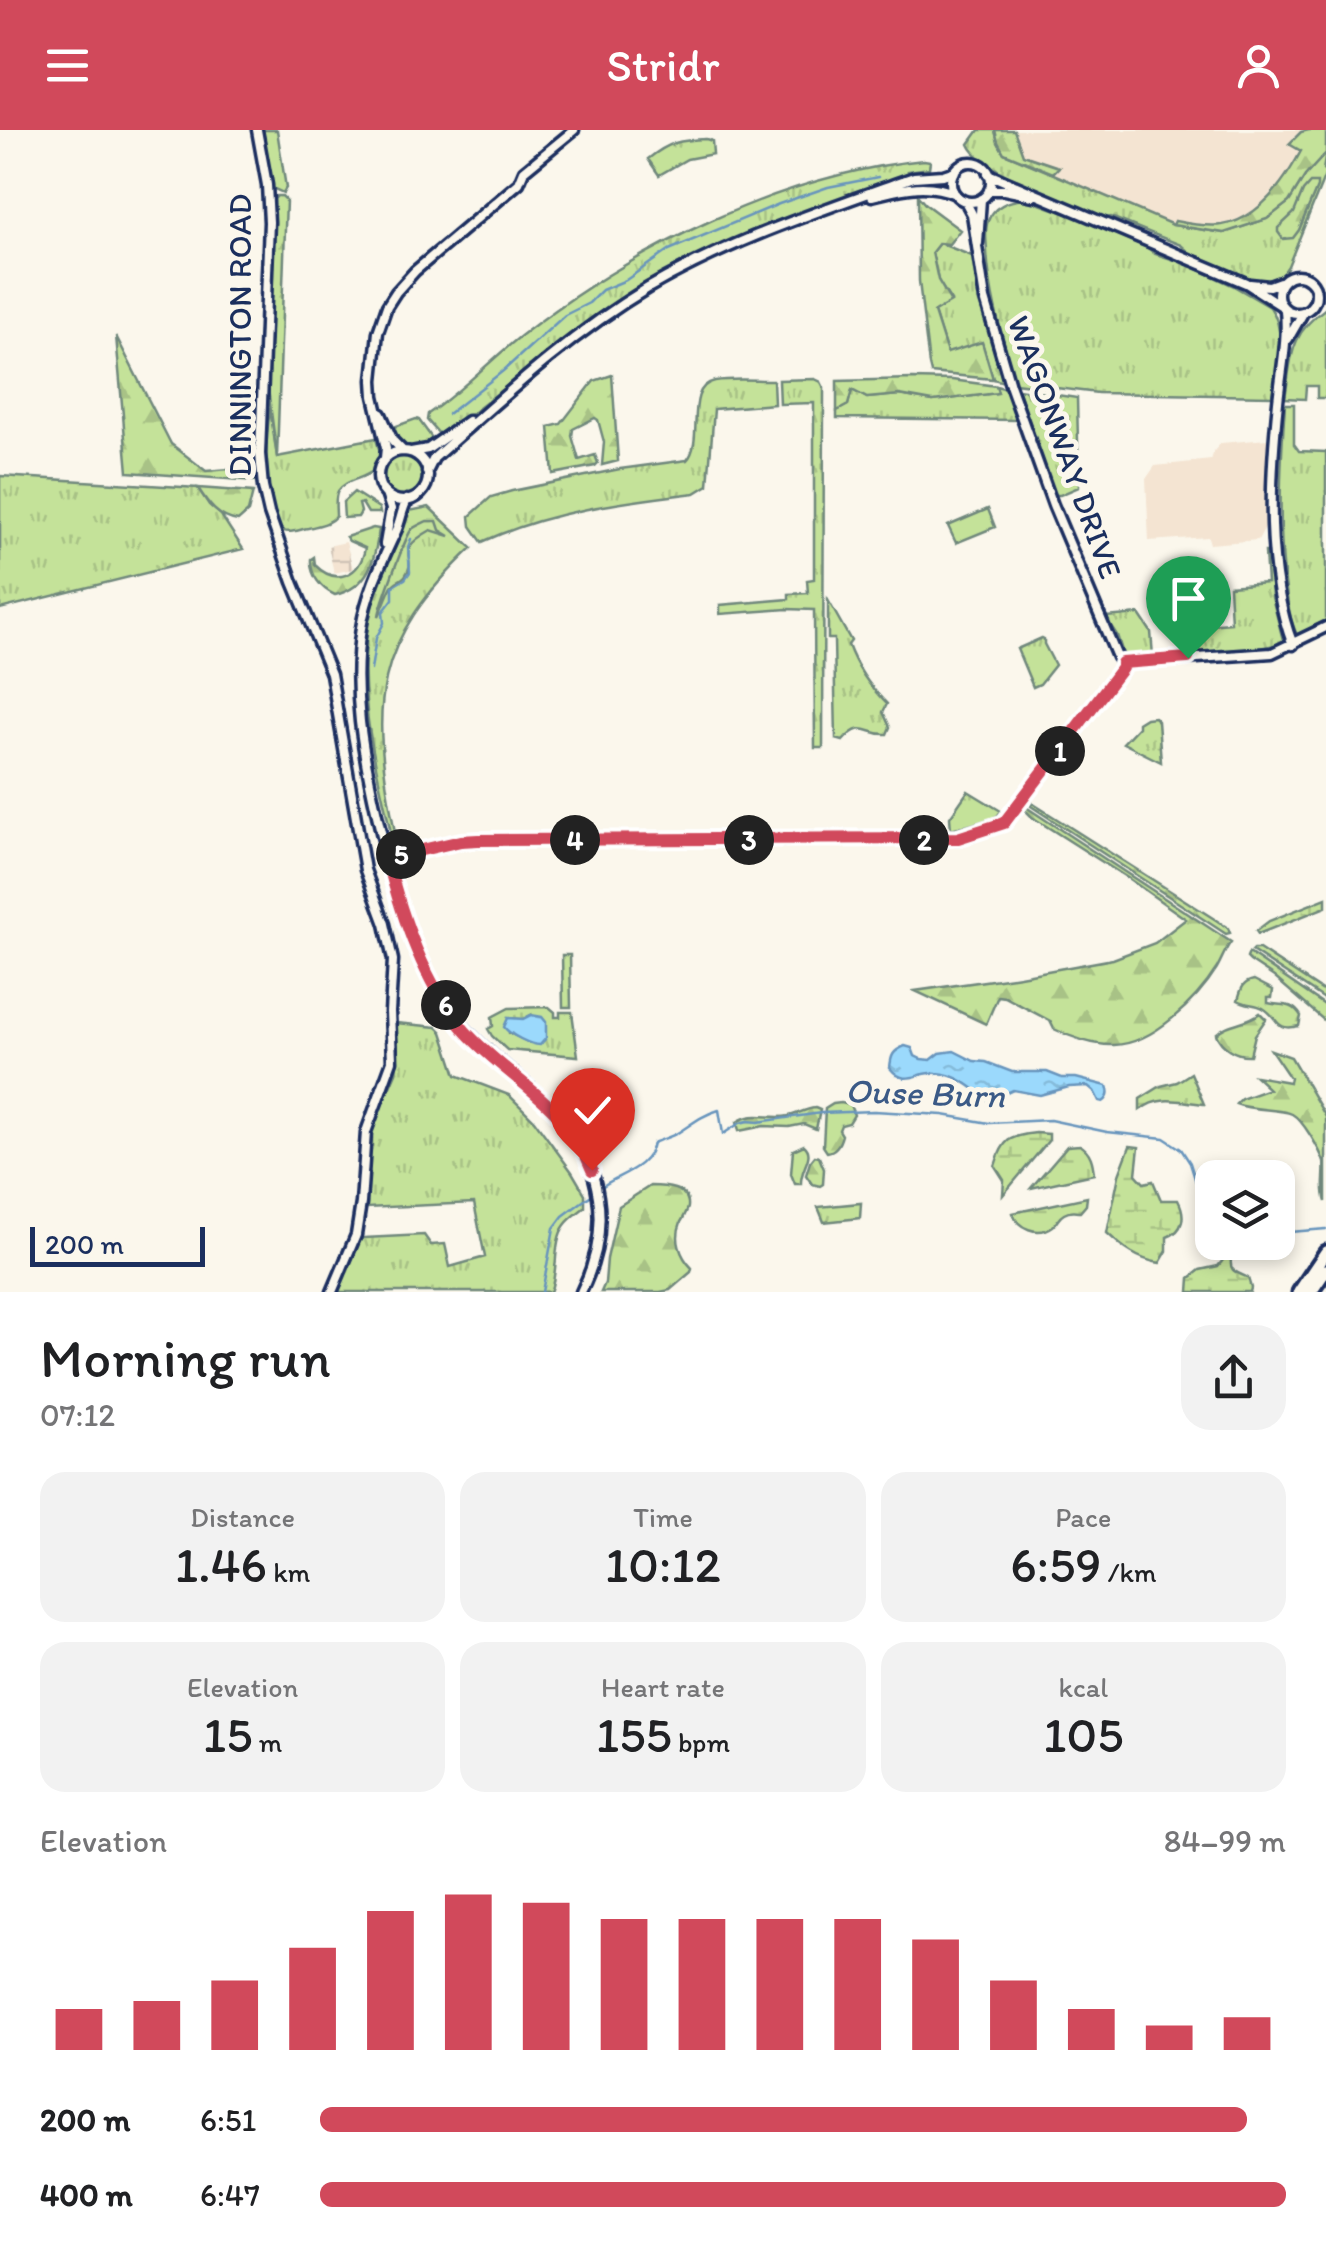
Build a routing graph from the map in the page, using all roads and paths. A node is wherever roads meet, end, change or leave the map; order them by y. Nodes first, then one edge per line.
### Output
1 (257, 130) edge
2 (574, 130) edge
3 (955, 171) junction
4 (988, 174) junction
5 (989, 190) junction
6 (954, 194) junction
7 (1042, 198) junction
8 (981, 199) junction
9 (964, 201) junction
10 (834, 206) junction
11 (978, 243) junction
12 (1282, 281) junction
13 (1246, 283) junction
14 (1314, 285) junction
15 (1326, 288) edge
16 (1326, 300) edge
17 (1314, 304) junction
18 (1283, 308) junction
19 (1303, 313) junction
20 (1286, 344) junction
21 (488, 408) junction
22 (378, 410) junction
23 (407, 452) junction
24 (385, 458) junction
25 (427, 472) junction
26 (386, 494) junction
27 (406, 500) junction
28 (384, 553) junction
29 (1326, 627) edge
30 (1292, 645) junction
31 (1122, 663) junction
32 (387, 858) junction
33 (1326, 1252) edge
34 (1326, 1270) edge
35 (1303, 1290) edge
36 (332, 1292) edge
37 (581, 1292) edge

1 - 36 street, DINNINGTON ROAD
2 - 22 street
3 - 4 street
3 - 6 street
3 - 10 street
4 - 5 street
4 - 7 street
5 - 7 street
5 - 8 street
6 - 9 street
6 - 10 street
7 - 13 street
8 - 9 street
8 - 11 street, WAGONWAY DRIVE
9 - 11 street, WAGONWAY DRIVE
10 - 21 street
11 - 31 street, WAGONWAY DRIVE
12 - 13 street
12 - 14 street
12 - 18 street
13 - 18 street
14 - 15 street
14 - 17 street
16 - 17 street
17 - 19 street
18 - 19 street
18 - 20 street
19 - 20 street
20 - 30 street
21 - 23 street
21 - 25 street
22 - 23 street
22 - 24 street
23 - 24 street
23 - 25 street
24 - 26 street
25 - 27 street
26 - 27 street
26 - 28 street
27 - 28 street
28 - 32 street
29 - 30 street
30 - 31 street
31 - 32 street
32 - 37 street
33 - 35 highway
34 - 35 highway

